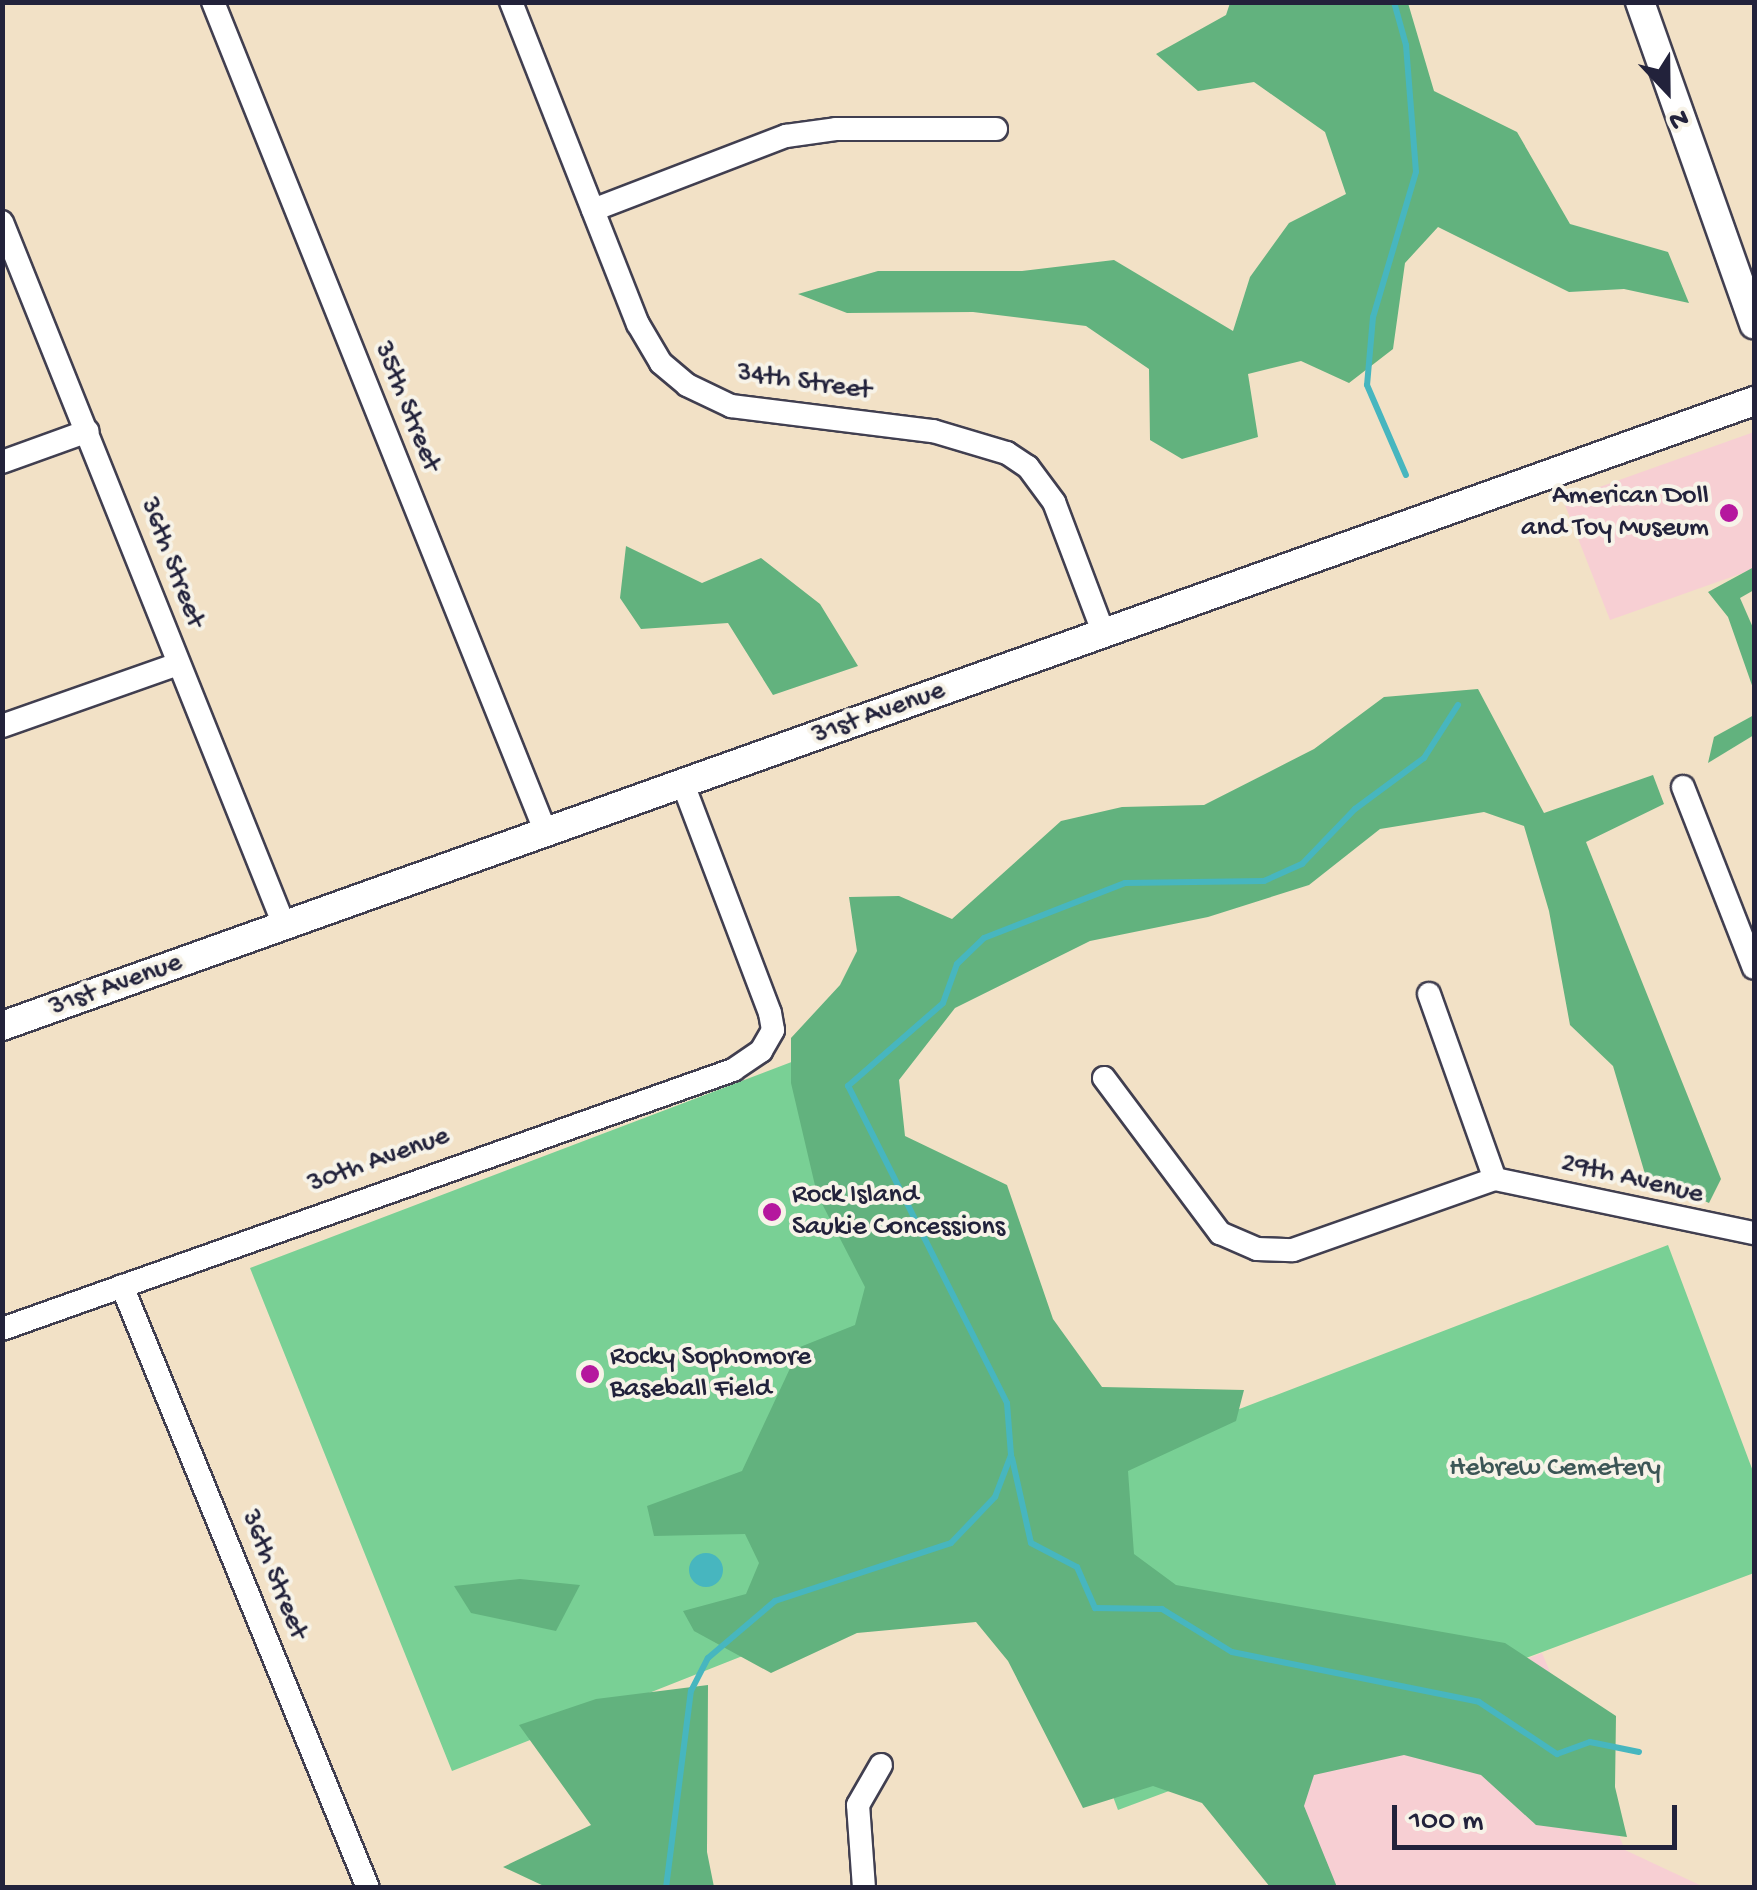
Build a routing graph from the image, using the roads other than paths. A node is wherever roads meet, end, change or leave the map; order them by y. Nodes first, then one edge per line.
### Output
1 (213, 2) edge
2 (510, 2) edge
3 (1640, 2) edge
4 (996, 129) dead end
5 (593, 210) junction
6 (2, 222) edge
7 (1754, 324) edge
8 (1754, 401) edge
9 (88, 431) junction
10 (2, 462) edge
11 (1104, 634) junction
12 (178, 664) junction
13 (2, 726) edge
14 (682, 784) junction
15 (1683, 787) dead end
16 (546, 833) junction
17 (284, 925) junction
18 (1754, 968) edge
19 (1429, 994) dead end
20 (2, 1026) edge
21 (1104, 1078) dead end
22 (1495, 1180) junction
23 (1754, 1233) edge
24 (122, 1286) junction
25 (2, 1329) edge
26 (881, 1766) dead end
27 (368, 1888) edge
28 (864, 1888) edge

1 - 16 street, 35th Street
2 - 5 street, 34th Street
3 - 7 street
4 - 5 street
5 - 11 street, 34th Street
6 - 9 street, 36th Street
8 - 11 street, 31st Avenue
9 - 10 street
9 - 12 street, 36th Street
11 - 14 street, 31st Avenue
12 - 13 street
12 - 17 street, 36th Street
14 - 16 street, 31st Avenue
14 - 24 street, 30th Avenue
15 - 18 street
16 - 17 street, 31st Avenue
17 - 20 street, 31st Avenue
19 - 22 street
21 - 22 street
22 - 23 street, 29th Avenue
24 - 25 street, 30th Avenue
24 - 27 street, 36th Street
26 - 28 street

